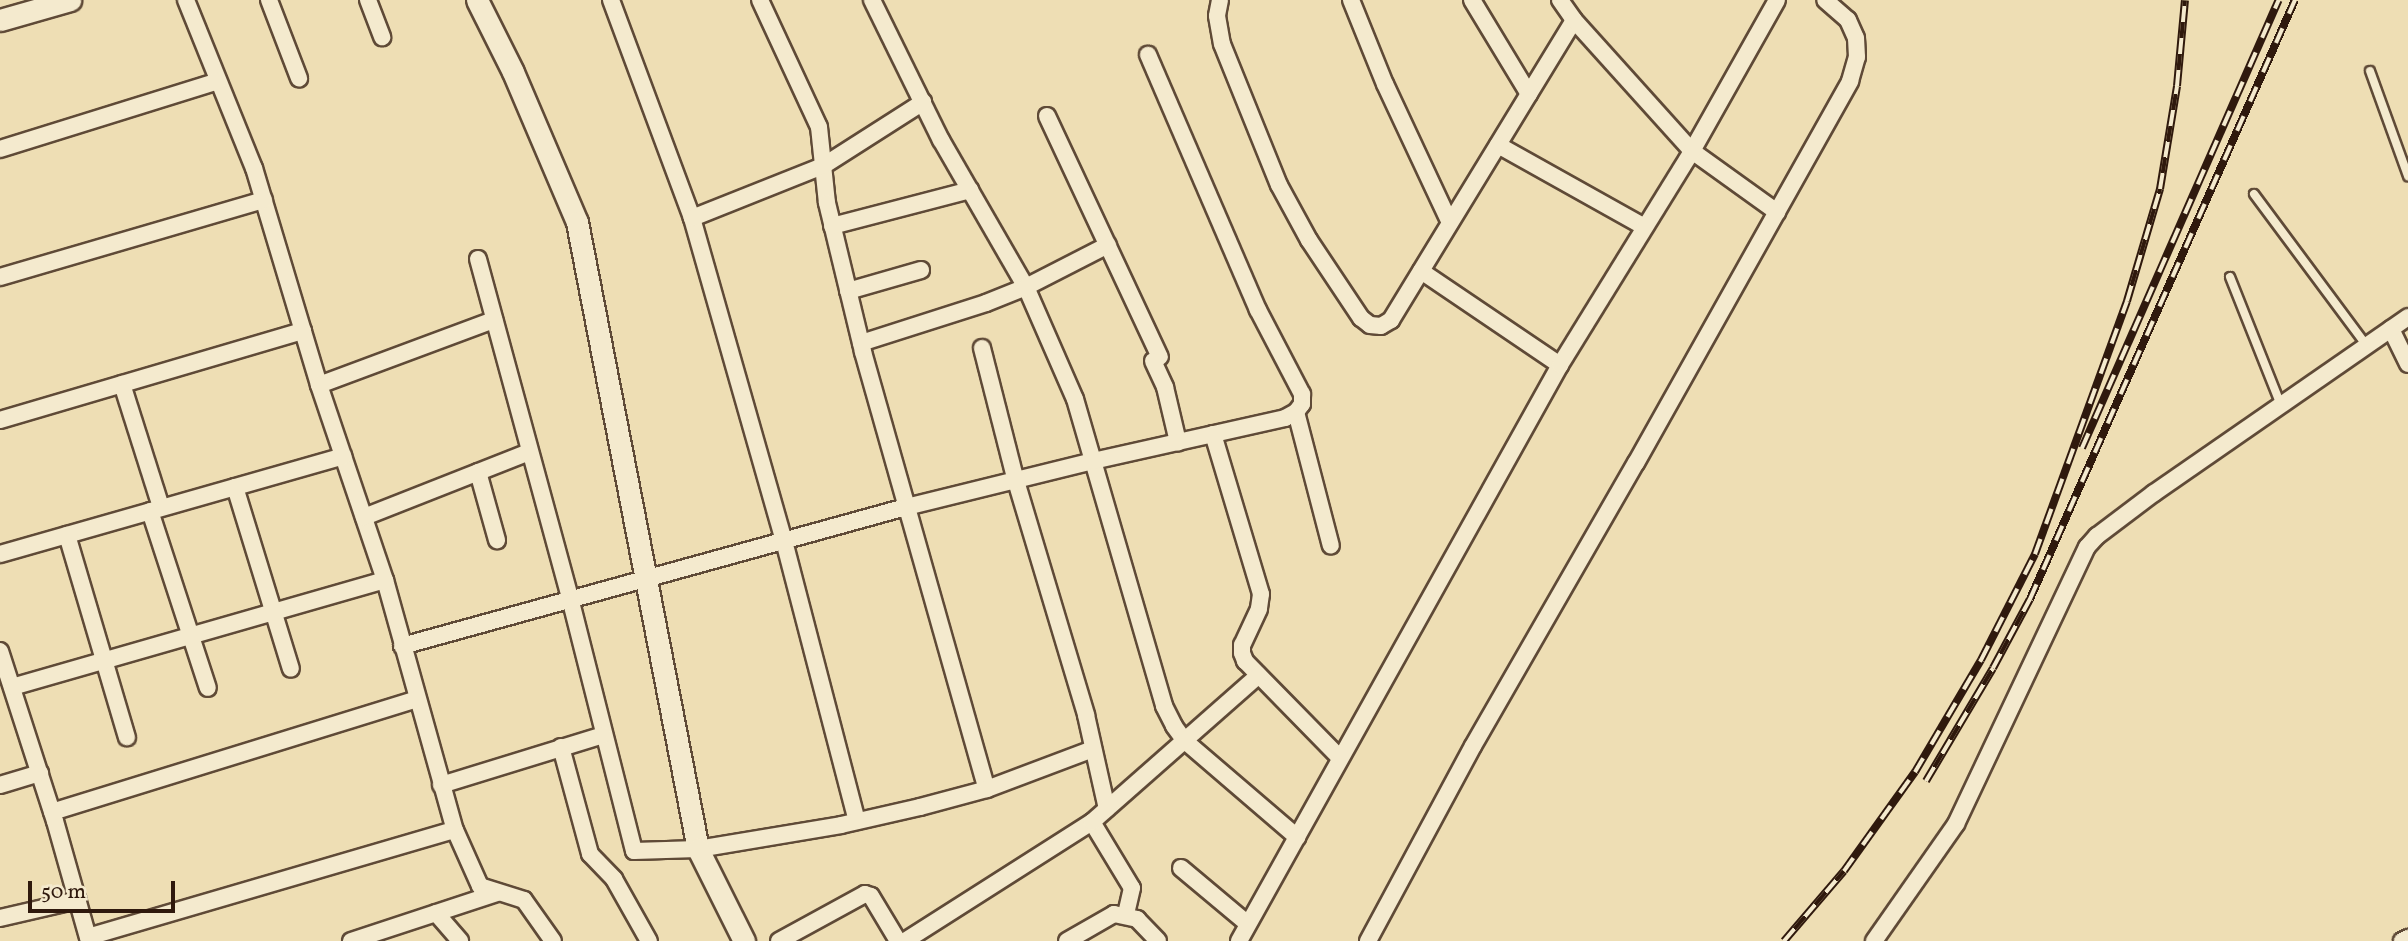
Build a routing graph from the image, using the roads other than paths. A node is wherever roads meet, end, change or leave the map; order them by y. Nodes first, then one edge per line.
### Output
1 (70, 0) edge
2 (186, 0) edge
3 (269, 0) edge
4 (368, 0) edge
5 (477, 0) edge
6 (611, 0) edge
7 (761, 0) edge
8 (872, 0) edge
9 (1220, 0) edge
10 (1351, 0) edge
11 (1472, 0) edge
12 (1560, 0) edge
13 (1777, 0) edge
14 (1825, 0) edge
15 (0, 20) edge
16 (1574, 20) junction
17 (382, 37) dead end
18 (1148, 55) dead end
19 (2370, 71) dead end
20 (299, 78) dead end
21 (218, 81) junction
22 (1529, 94) junction
23 (923, 102) junction
24 (1047, 116) dead end
25 (1498, 145) junction
26 (0, 149) edge
27 (1692, 150) junction
28 (823, 166) junction
29 (2408, 176) edge
30 (970, 190) junction
31 (2254, 194) dead end
32 (264, 200) junction
33 (1777, 212) junction
34 (692, 218) junction
35 (1450, 223) junction
36 (832, 226) junction
37 (1645, 227) junction
38 (1108, 245) junction
39 (478, 259) dead end
40 (921, 270) dead end
41 (1421, 271) junction
42 (2230, 276) dead end
43 (0, 277) edge
44 (1026, 287) junction
45 (848, 290) junction
46 (2408, 317) edge
47 (494, 320) junction
48 (2391, 329) junction
49 (303, 331) junction
50 (861, 343) junction
51 (2367, 346) junction
52 (982, 348) dead end
53 (2408, 364) edge
54 (1560, 365) junction
55 (122, 384) junction
56 (319, 385) junction
57 (2281, 405) junction
58 (1296, 412) junction
59 (0, 420) edge
60 (1213, 435) junction
61 (1178, 442) junction
62 (530, 452) junction
63 (343, 456) junction
64 (1093, 461) junction
65 (478, 472) junction
66 (1016, 481) junction
67 (235, 487) junction
68 (906, 507) junction
69 (156, 509) junction
70 (364, 517) junction
71 (66, 535) junction
72 (497, 540) dead end
73 (784, 541) junction
74 (1331, 545) dead end
75 (0, 554) edge
76 (646, 577) junction
77 (385, 580) junction
78 (570, 598) junction
79 (275, 612) junction
80 (190, 636) junction
81 (402, 646) junction
82 (0, 650) edge
83 (106, 660) junction
84 (291, 669) dead end
85 (1259, 676) junction
86 (12, 687) junction
87 (208, 688) dead end
88 (416, 699) junction
89 (604, 735) junction
90 (127, 737) dead end
91 (1185, 741) junction
92 (561, 747) junction
93 (1093, 749) junction
94 (1340, 758) junction
95 (40, 773) junction
96 (0, 785) edge
97 (441, 785) junction
98 (987, 789) junction
99 (1107, 809) junction
100 (52, 811) junction
101 (857, 821) junction
102 (1092, 822) junction
103 (455, 830) junction
104 (1297, 836) junction
105 (698, 849) junction
106 (1181, 868) dead end
107 (497, 892) junction
108 (78, 900) junction
109 (436, 913) junction
110 (1126, 914) junction
111 (0, 918) edge
112 (1248, 925) junction
113 (2408, 938) edge
114 (89, 939) edge
115 (351, 941) edge
116 (460, 941) edge
117 (553, 941) edge
118 (649, 941) edge
119 (744, 941) edge
120 (779, 941) edge
121 (898, 941) edge
122 (905, 941) edge
123 (1067, 941) edge
124 (1158, 941) edge
125 (1238, 941) edge
126 (1368, 941) edge
127 (1874, 941) edge
128 (2402, 941) edge

1 - 15 street
2 - 21 street
3 - 20 street
4 - 17 street
5 - 76 street
6 - 34 street
7 - 28 street
8 - 23 street
9 - 41 street
10 - 35 street
11 - 22 street
12 - 16 street
13 - 27 street
14 - 33 street
16 - 22 street
16 - 27 street
18 - 58 street
19 - 29 lane
21 - 26 street
21 - 32 street
22 - 25 street
23 - 28 street
23 - 30 street
24 - 38 street
25 - 35 street
25 - 37 street
27 - 33 street
27 - 37 street
28 - 34 street
28 - 36 street
30 - 36 street
30 - 44 street
31 - 51 lane
32 - 43 street
32 - 49 street
33 - 126 street
34 - 73 street
35 - 41 street
36 - 45 street
37 - 54 street
38 - 44 street
38 - 61 street
39 - 47 street
40 - 45 street
41 - 54 street
42 - 57 lane
44 - 50 street
44 - 64 street
45 - 50 street
46 - 48 street
47 - 56 street
47 - 62 street
48 - 51 street
48 - 53 street
49 - 55 street
49 - 56 street
50 - 68 street
51 - 57 street
52 - 66 street
54 - 94 street
55 - 59 street
55 - 69 street
56 - 63 street
57 - 127 street
58 - 60 street
58 - 74 street
60 - 61 street
60 - 85 street
61 - 64 street
62 - 65 street
62 - 78 street
63 - 67 street
63 - 70 street
64 - 66 street
64 - 91 street
65 - 70 street
65 - 72 street
66 - 68 street
66 - 93 street
67 - 69 street
67 - 79 street
68 - 73 street
68 - 98 street
69 - 71 street
69 - 80 street
70 - 77 street
71 - 75 street
71 - 83 street
73 - 76 street
73 - 101 street
76 - 78 street
76 - 105 street
77 - 79 street
77 - 81 street
78 - 81 street
78 - 89 street
79 - 80 street
79 - 84 street
80 - 83 street
80 - 87 street
81 - 88 street
82 - 86 street
83 - 86 street
83 - 90 street
85 - 91 street
85 - 94 street
86 - 95 street
88 - 97 street
88 - 100 street
89 - 92 street
89 - 105 street
91 - 99 street
91 - 104 street
92 - 97 street
92 - 118 street
93 - 98 street
93 - 99 street
94 - 104 street
95 - 96 street
95 - 100 street
97 - 103 street
98 - 101 street
99 - 102 street
100 - 108 street
101 - 105 street
102 - 110 street
102 - 122 street
103 - 107 street
103 - 114 street
104 - 112 street
105 - 119 street
106 - 112 street
107 - 109 street
107 - 117 street
108 - 111 street
108 - 114 street
109 - 115 street
109 - 116 street
110 - 123 street
110 - 124 street
112 - 125 street
113 - 128 street
120 - 121 street

